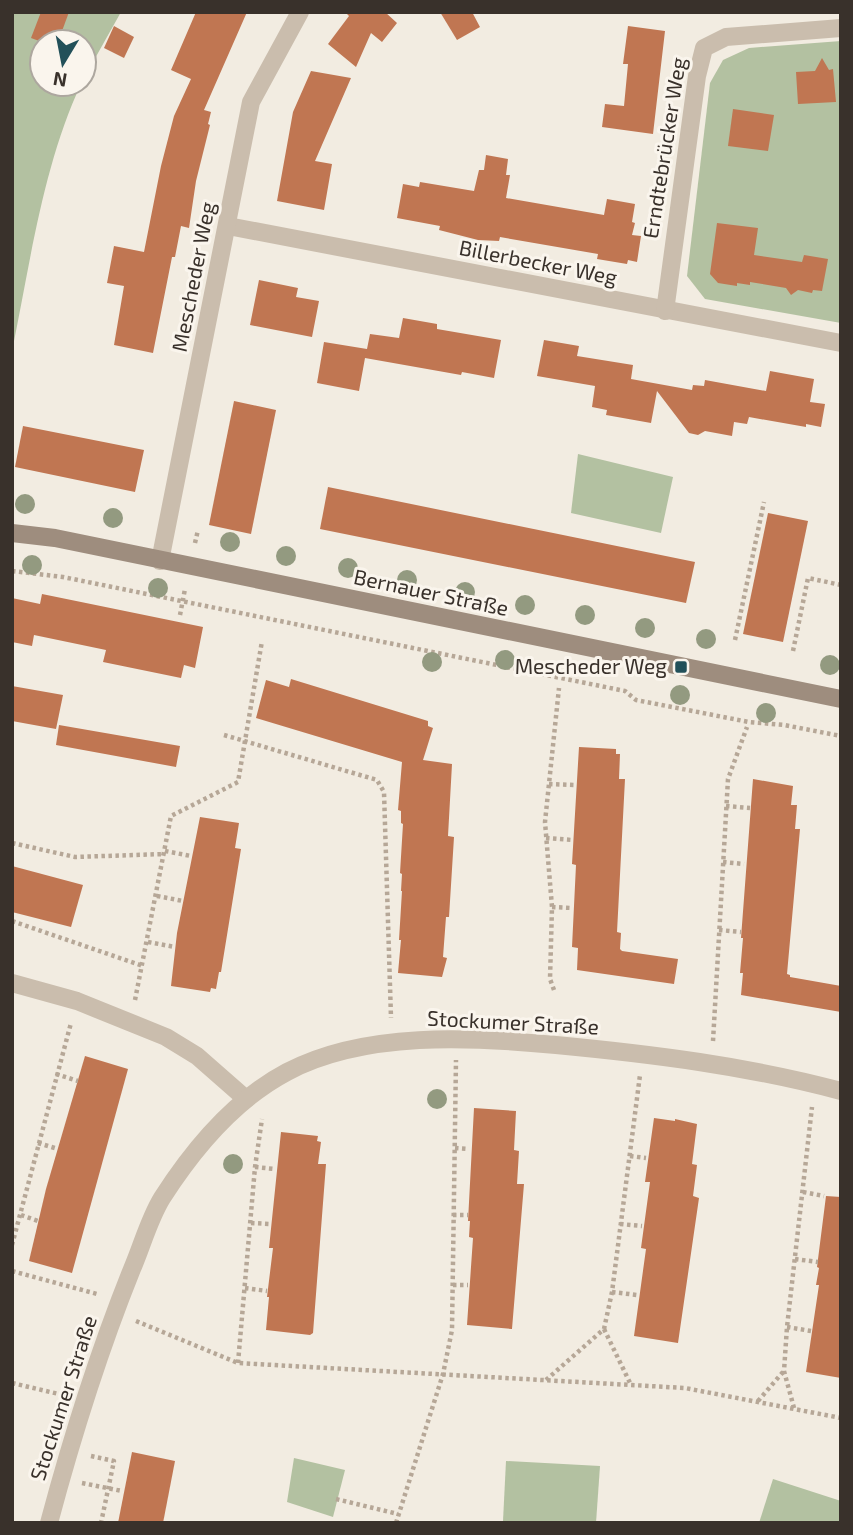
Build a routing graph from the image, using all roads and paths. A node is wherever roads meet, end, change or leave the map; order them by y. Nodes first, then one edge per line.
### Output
1 (300, 12) edge
2 (841, 28) edge
3 (228, 226) junction
4 (665, 311) junction
5 (841, 343) edge
6 (764, 502) dead end
7 (198, 530) dead end
8 (12, 533) edge
9 (195, 543) dead end
10 (160, 561) junction
11 (12, 571) edge
12 (841, 585) edge
13 (185, 589) dead end
14 (183, 601) junction
15 (180, 615) dead end
16 (735, 640) dead end
17 (262, 641) dead end
18 (793, 651) dead end
19 (559, 688) dead end
20 (841, 699) edge
21 (747, 727) dead end
22 (224, 735) dead end
23 (841, 736) edge
24 (245, 742) junction
25 (549, 784) junction
26 (575, 785) dead end
27 (726, 806) junction
28 (750, 808) dead end
29 (546, 838) junction
30 (572, 840) dead end
31 (12, 843) edge
32 (165, 853) junction
33 (191, 856) dead end
34 (723, 862) junction
35 (744, 864) dead end
36 (157, 896) junction
37 (183, 901) dead end
38 (552, 907) junction
39 (572, 908) dead end
40 (12, 921) edge
41 (719, 930) junction
42 (741, 932) dead end
43 (148, 942) junction
44 (176, 947) dead end
45 (143, 966) junction
46 (12, 984) edge
47 (554, 990) dead end
48 (77, 1001) junction
49 (391, 1018) dead end
50 (130, 1023) junction
51 (713, 1041) dead end
52 (456, 1059) dead end
53 (56, 1074) junction
54 (640, 1075) dead end
55 (78, 1081) dead end
56 (841, 1091) edge
57 (246, 1099) junction
58 (812, 1106) dead end
59 (262, 1119) dead end
60 (38, 1143) junction
61 (455, 1148) junction
62 (58, 1149) dead end
63 (468, 1149) dead end
64 (631, 1156) junction
65 (646, 1158) dead end
66 (256, 1167) junction
67 (275, 1169) dead end
68 (803, 1192) junction
69 (824, 1196) dead end
70 (453, 1214) junction
71 (21, 1215) junction
72 (468, 1215) dead end
73 (38, 1221) dead end
74 (251, 1223) junction
75 (270, 1224) dead end
76 (620, 1224) junction
77 (642, 1226) dead end
78 (12, 1245) edge
79 (795, 1259) junction
80 (818, 1262) dead end
81 (12, 1271) edge
82 (453, 1285) junction
83 (468, 1285) dead end
84 (245, 1288) junction
85 (267, 1291) dead end
86 (612, 1292) junction
87 (97, 1294) dead end
88 (637, 1296) dead end
89 (135, 1321) dead end
90 (787, 1326) junction
91 (604, 1329) junction
92 (811, 1331) dead end
93 (238, 1363) junction
94 (784, 1371) junction
95 (443, 1374) junction
96 (546, 1380) junction
97 (12, 1383) edge
98 (631, 1385) junction
99 (63, 1395) dead end
100 (758, 1401) junction
101 (794, 1408) junction
102 (841, 1418) edge
103 (90, 1456) dead end
104 (82, 1483) dead end
105 (108, 1488) junction
106 (122, 1491) dead end
107 (337, 1499) dead end
108 (398, 1514) junction
109 (49, 1523) edge
110 (101, 1523) edge
111 (396, 1523) edge

1 - 3 street, Mescheder Weg
2 - 4 street, Erndtebrücker Weg
3 - 4 street, Billerbecker Weg
3 - 10 street, Mescheder Weg
4 - 5 street, Billerbecker Weg
6 - 16 path
7 - 9 path
8 - 10 main road, Bernauer Straße
10 - 20 main road, Bernauer Straße
11 - 14 path
12 - 18 path
13 - 14 path
14 - 15 path
14 - 23 path
17 - 24 path
19 - 25 path
21 - 27 path
22 - 24 path
24 - 32 path
24 - 49 path
25 - 26 path
25 - 29 path
27 - 28 path
27 - 34 path
29 - 30 path
29 - 38 path
31 - 32 path
32 - 33 path
32 - 36 path
34 - 35 path
34 - 41 path
36 - 37 path
36 - 43 path
38 - 39 path
38 - 47 path
40 - 45 path
41 - 42 path
41 - 51 path
43 - 44 path
43 - 45 path
45 - 50 path
46 - 48 street
48 - 50 street
48 - 53 path
50 - 57 street
52 - 61 path
53 - 55 path
53 - 60 path
54 - 64 path
56 - 57 street, Stockumer Straße
57 - 109 street, Stockumer Straße
58 - 68 path
59 - 66 path
60 - 62 path
60 - 71 path
61 - 63 path
61 - 70 path
64 - 65 path
64 - 76 path
66 - 67 path
66 - 74 path
68 - 69 path
68 - 79 path
70 - 72 path
70 - 82 path
71 - 73 path
71 - 78 path
74 - 75 path
74 - 84 path
76 - 77 path
76 - 86 path
79 - 80 path
79 - 90 path
81 - 87 path
82 - 83 path
82 - 95 path
84 - 85 path
84 - 93 path
86 - 88 path
86 - 91 path
89 - 93 path
90 - 92 path
90 - 94 path
91 - 96 path
91 - 98 path
93 - 95 path
94 - 100 path
94 - 101 path
95 - 96 path
95 - 108 path
96 - 98 path
97 - 99 path
98 - 100 path
100 - 101 path
101 - 102 path
103 - 105 path
104 - 105 path
105 - 106 path
105 - 110 path
107 - 108 path
108 - 111 path

